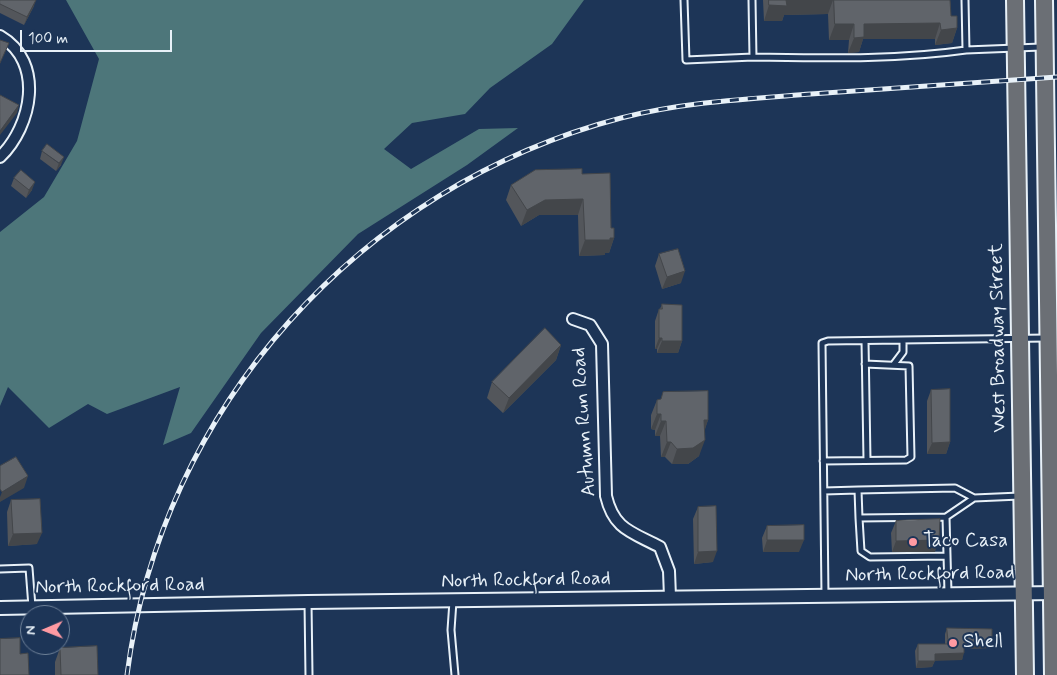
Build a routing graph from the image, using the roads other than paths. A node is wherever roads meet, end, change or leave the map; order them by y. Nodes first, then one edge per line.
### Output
1 (684, 0) edge
2 (752, 0) edge
3 (965, 0) edge
4 (1015, 0) edge
5 (1044, 0) edge
6 (0, 36) edge
7 (1044, 46) junction
8 (1016, 47) junction
9 (966, 50) junction
10 (753, 57) junction
11 (0, 157) edge
12 (573, 319) dead end
13 (1020, 338) junction
14 (1048, 338) junction
15 (903, 340) junction
16 (865, 341) junction
17 (865, 364) junction
18 (894, 364) junction
19 (867, 460) junction
20 (823, 461) junction
21 (1053, 480) edge
22 (858, 490) junction
23 (824, 491) junction
24 (1023, 496) junction
25 (974, 498) junction
26 (946, 517) junction
27 (859, 518) junction
28 (947, 556) junction
29 (0, 569) edge
30 (1054, 571) edge
31 (1024, 593) junction
32 (1054, 593) edge
33 (948, 594) junction
34 (825, 596) junction
35 (670, 598) junction
36 (453, 600) junction
37 (308, 602) junction
38 (32, 605) edge
39 (70, 606) edge
40 (20, 607) edge
41 (0, 608) edge
42 (1054, 619) edge
43 (310, 675) edge
44 (455, 675) edge
45 (1025, 675) edge
46 (1053, 675) edge

1 - 10 lane
2 - 10 lane
3 - 9 lane
4 - 8 main road, West Broadway Street
5 - 7 main road
6 - 11 street
7 - 8 lane
7 - 14 main road
8 - 9 lane
8 - 13 main road, West Broadway Street
9 - 10 lane
12 - 35 street, Autumn Run Road
13 - 14 lane
13 - 15 lane
13 - 24 main road, West Broadway Street
14 - 21 main road
15 - 16 lane
15 - 18 lane
16 - 17 lane
16 - 20 lane
17 - 18 lane
17 - 19 lane
18 - 19 lane
19 - 20 lane
20 - 23 lane
21 - 30 main road
22 - 23 lane
22 - 25 lane
22 - 27 lane
23 - 34 lane
24 - 25 lane
24 - 31 main road, West Broadway Street
25 - 26 lane
26 - 27 lane
26 - 28 lane
27 - 28 lane
28 - 33 lane
29 - 38 lane
30 - 32 main road
31 - 32 street, North Rockford Road
31 - 33 street, North Rockford Road
31 - 45 main road, West Broadway Street
32 - 42 main road
33 - 34 street, North Rockford Road
34 - 35 street, North Rockford Road
35 - 36 street, North Rockford Road
36 - 37 street, North Rockford Road
36 - 44 lane
37 - 39 street, North Rockford Road
37 - 43 lane
40 - 41 street, North Rockford Road
42 - 46 main road

